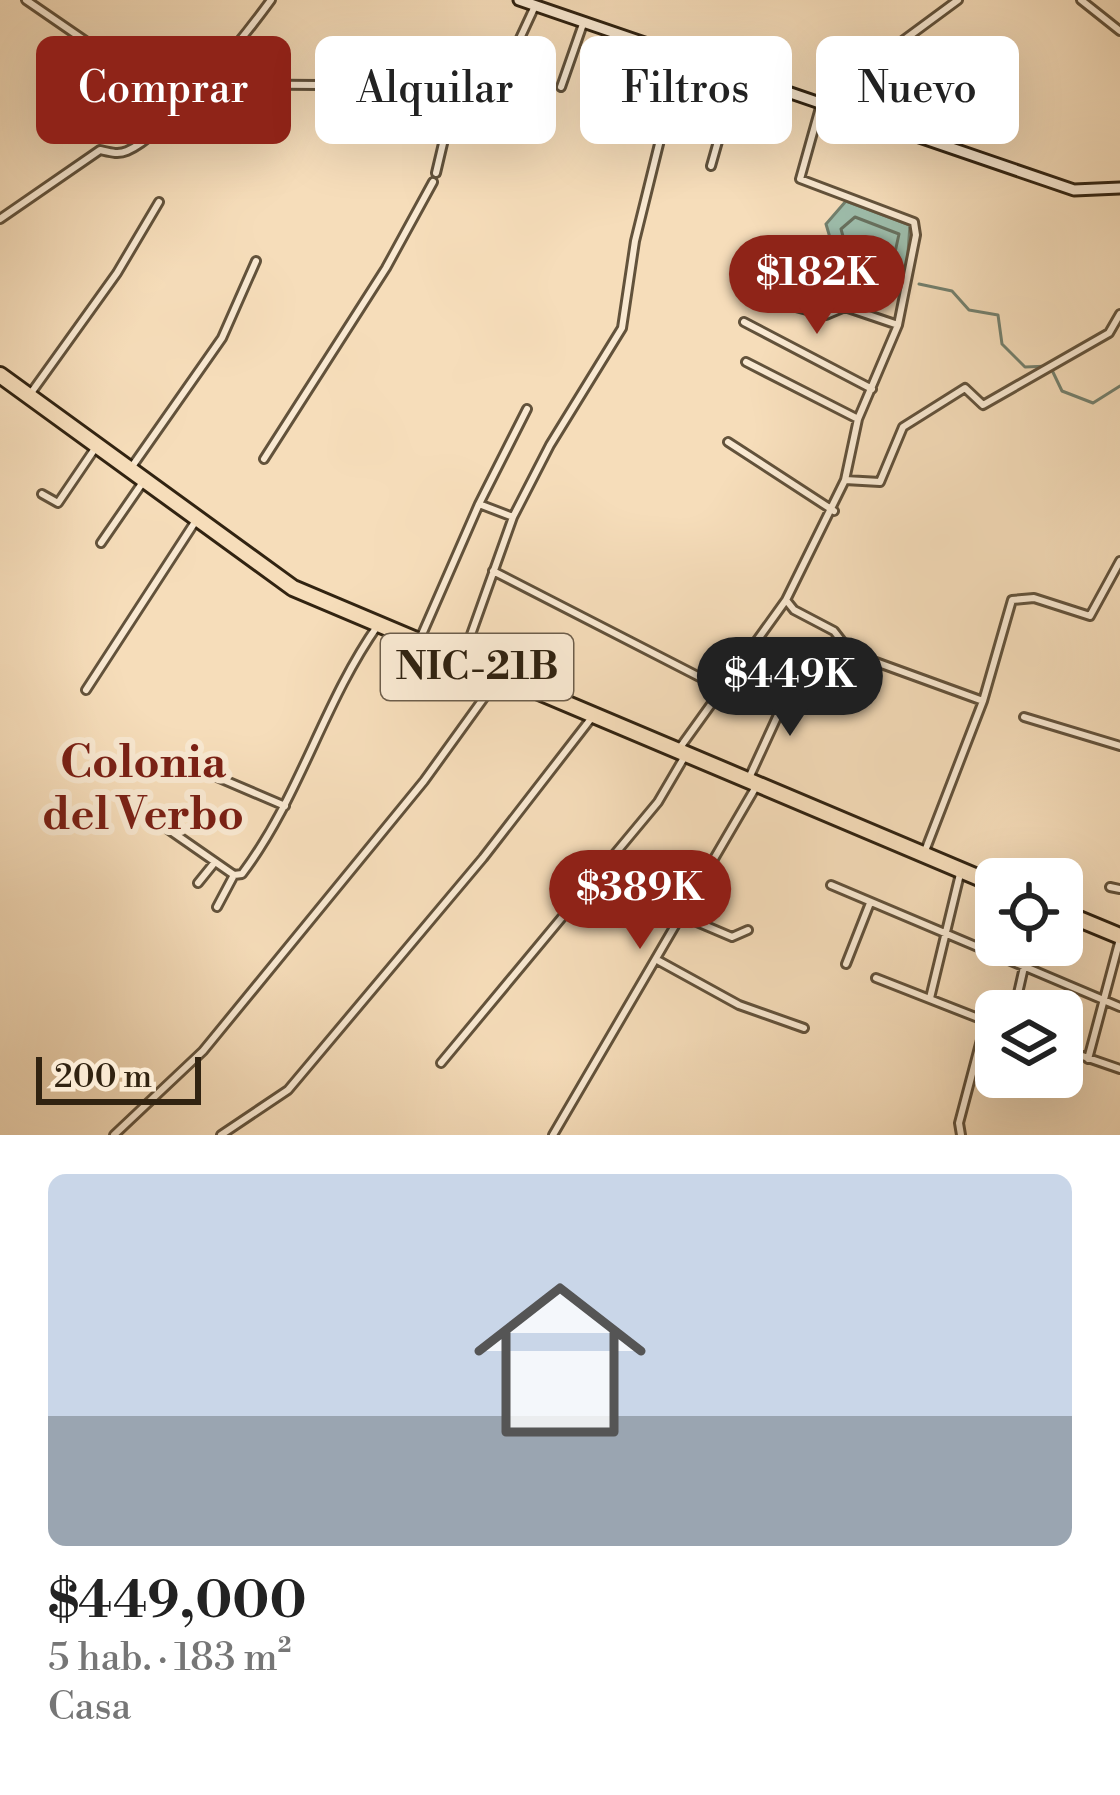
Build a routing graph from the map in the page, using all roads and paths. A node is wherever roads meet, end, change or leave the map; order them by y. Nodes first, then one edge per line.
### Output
1 (26, 0) edge
2 (272, 0) edge
3 (519, 0) edge
4 (958, 0) edge
5 (1081, 0) edge
6 (536, 6) junction
7 (583, 24) junction
8 (1120, 31) edge
9 (78, 36) edge
10 (240, 36) edge
11 (522, 36) edge
12 (617, 36) edge
13 (909, 36) edge
14 (561, 87) dead end
15 (816, 135) edge
16 (138, 144) edge
17 (443, 144) edge
18 (658, 144) edge
19 (717, 144) edge
20 (938, 144) edge
21 (711, 166) dead end
22 (436, 173) dead end
23 (433, 182) dead end
24 (1120, 188) edge
25 (159, 202) dead end
26 (0, 219) edge
27 (256, 261) dead end
28 (751, 296) dead end
29 (1120, 314) edge
30 (744, 322) dead end
31 (898, 325) junction
32 (746, 362) dead end
33 (0, 375) edge
34 (872, 389) junction
35 (29, 396) junction
36 (527, 409) dead end
37 (858, 419) junction
38 (728, 442) dead end
39 (96, 447) junction
40 (264, 458) dead end
41 (129, 471) junction
42 (845, 480) junction
43 (143, 482) junction
44 (42, 494) dead end
45 (479, 504) junction
46 (834, 511) junction
47 (513, 517) junction
48 (195, 522) junction
49 (101, 543) dead end
50 (1120, 562) edge
51 (493, 572) junction
52 (786, 600) junction
53 (378, 625) junction
54 (419, 643) junction
55 (462, 660) junction
56 (499, 677) junction
57 (794, 680) dead end
58 (719, 687) junction
59 (86, 690) dead end
60 (983, 701) junction
61 (593, 716) junction
62 (1024, 717) dead end
63 (1120, 746) edge
64 (681, 754) junction
65 (210, 774) dead end
66 (753, 783) junction
67 (285, 806) junction
68 (142, 811) dead end
69 (923, 854) junction
70 (215, 862) junction
71 (961, 870) junction
72 (234, 875) junction
73 (975, 876) edge
74 (198, 883) dead end
75 (831, 885) dead end
76 (870, 903) junction
77 (217, 907) dead end
78 (685, 917) junction
79 (1083, 921) edge
80 (748, 930) dead end
81 (945, 933) junction
82 (1120, 938) edge
83 (659, 961) junction
84 (846, 964) dead end
85 (1023, 967) junction
86 (876, 978) dead end
87 (1018, 990) edge
88 (930, 998) junction
89 (1105, 1000) junction
90 (1120, 1007) edge
91 (975, 1016) edge
92 (804, 1028) dead end
93 (1083, 1057) edge
94 (1088, 1059) junction
95 (442, 1063) dead end
96 (1120, 1069) edge
97 (975, 1071) edge
98 (114, 1135) edge
99 (221, 1135) edge
100 (554, 1135) edge
101 (961, 1135) edge

1 - 9 street
2 - 10 street
3 - 6 street
4 - 13 street
5 - 8 street
6 - 7 street
6 - 11 street
7 - 12 street
7 - 14 street
15 - 31 street
16 - 26 street
17 - 22 street
18 - 47 street
19 - 21 street
20 - 24 street
23 - 40 street
25 - 35 street
27 - 41 street
28 - 31 street
29 - 42 street
30 - 34 street
31 - 34 street
32 - 37 street
33 - 35 highway, NIC-21B
34 - 37 street
35 - 39 highway, NIC-21B
36 - 45 street
37 - 42 street
38 - 46 street
39 - 41 highway, NIC-21B
39 - 44 street
41 - 43 highway, NIC-21B
42 - 46 street
43 - 48 highway, NIC-21B
43 - 49 street
45 - 47 street
45 - 54 street
46 - 52 street
47 - 51 street
48 - 53 highway, NIC-21B
48 - 59 street
50 - 60 street
51 - 55 street
51 - 58 street
52 - 58 street
52 - 60 street
53 - 54 highway, NIC-21B
53 - 67 street
54 - 55 highway, NIC-21B
55 - 56 highway, NIC-21B
56 - 61 highway, NIC-21B
56 - 98 street
57 - 66 street
58 - 64 street
60 - 69 street
61 - 64 highway, NIC-21B
61 - 99 street
62 - 63 street
64 - 66 highway, NIC-21B
64 - 95 street
65 - 67 street
66 - 69 highway, NIC-21B
66 - 78 street
67 - 72 street
68 - 70 street
69 - 71 highway, NIC-21B
70 - 72 street
70 - 74 street
71 - 73 highway, NIC-21B
71 - 81 street
72 - 77 street
75 - 76 street
76 - 81 street
76 - 84 street
78 - 80 street
78 - 83 street
79 - 82 highway
81 - 85 street
81 - 88 street
82 - 89 street
83 - 92 street
83 - 100 street
85 - 87 street
85 - 89 street
86 - 88 street
88 - 91 street
89 - 90 street
89 - 94 street
93 - 94 street
94 - 96 street
97 - 101 street

